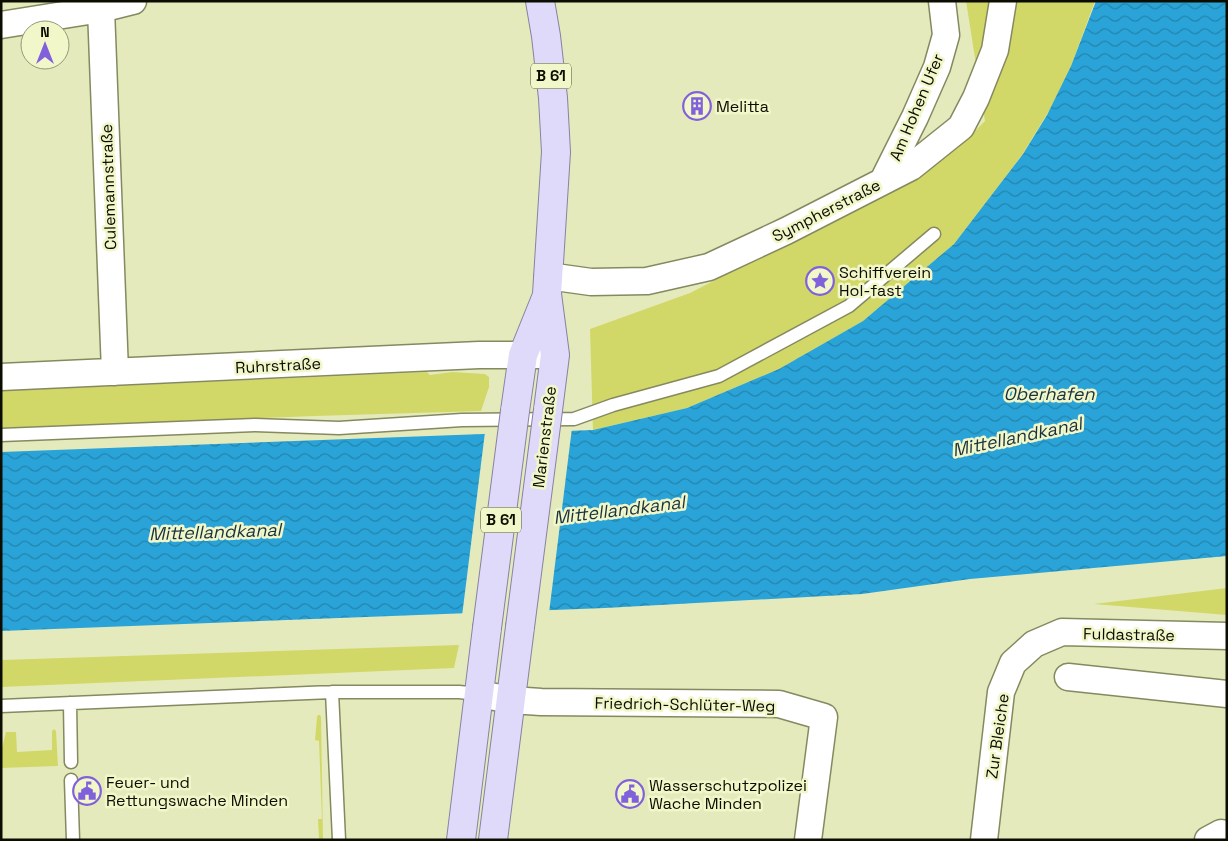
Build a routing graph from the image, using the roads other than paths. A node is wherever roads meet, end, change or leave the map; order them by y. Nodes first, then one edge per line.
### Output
1 (133, 1) edge
2 (540, 1) edge
3 (942, 1) edge
4 (1004, 1) edge
5 (100, 5) edge
6 (1, 25) edge
7 (883, 181) junction
8 (934, 234) dead end
9 (548, 285) junction
10 (524, 355) junction
11 (554, 355) junction
12 (115, 372) junction
13 (1, 377) edge
14 (1, 435) edge
15 (1227, 636) edge
16 (1034, 644) joint
17 (1068, 677) dead end
18 (332, 692) junction
19 (479, 694) junction
20 (1227, 694) edge
21 (511, 700) junction
22 (70, 703) junction
23 (1, 706) edge
24 (71, 762) dead end
25 (71, 780) dead end
26 (1227, 834) edge
27 (73, 840) edge
28 (338, 840) edge
29 (460, 840) edge
30 (493, 840) edge
31 (808, 840) edge
32 (984, 840) edge
33 (1208, 840) edge

1 - 5 street
2 - 9 main road, Marienstraße / B 61
3 - 7 street, Am Hohen Ufer
4 - 7 street, Sympherstraße
5 - 6 street
5 - 12 street, Culemannstraße
7 - 9 street, Sympherstraße
8 - 14 lane
9 - 10 main road, Marienstraße / B 61
9 - 11 main road, Marienstraße / B 61
10 - 11 street, Ruhrstraße
10 - 12 street, Ruhrstraße
10 - 19 main road, Marienstraße / B 61, bridge
11 - 21 main road, Marienstraße / B 61, bridge
12 - 13 street, Ruhrstraße
15 - 16 street, Fuldastraße
16 - 32 street, Zur Bleiche
17 - 20 street
18 - 19 lane
18 - 22 lane
18 - 28 lane
19 - 21 street
19 - 29 main road, Marienstraße / B 61
21 - 30 main road, Marienstraße / B 61
21 - 31 street, Friedrich-Schlüter-Weg
22 - 23 lane
22 - 24 lane
25 - 27 lane
26 - 33 street

